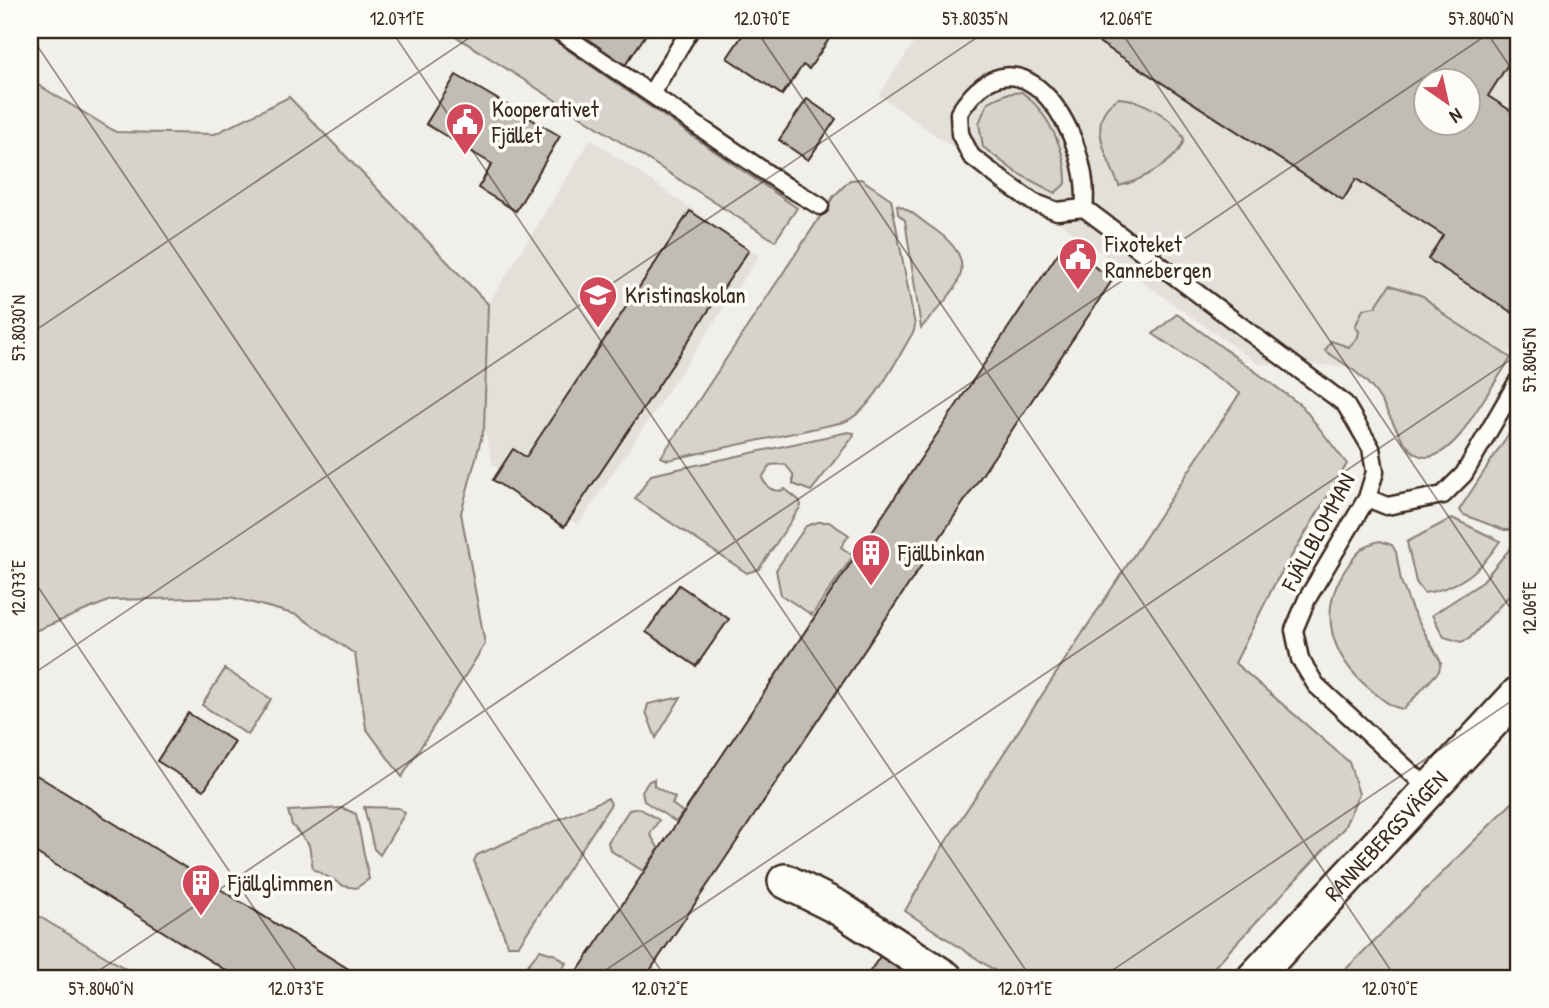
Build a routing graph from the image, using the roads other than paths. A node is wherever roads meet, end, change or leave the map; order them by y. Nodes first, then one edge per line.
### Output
1 (557, 30) edge
2 (690, 30) edge
3 (652, 92) junction
4 (820, 206) dead end
5 (1084, 208) junction
6 (1519, 379) edge
7 (1367, 498) junction
8 (1519, 693) edge
9 (1431, 791) junction
10 (785, 881) dead end
11 (946, 978) edge
12 (1254, 978) edge

1 - 3 lane
2 - 3 lane
3 - 4 lane
5 - 5 lane
5 - 7 lane, FJÄLLBLOMMAN
6 - 7 lane
7 - 9 lane, FJÄLLBLOMMAN
8 - 9 street, RANNEBERGSVÄGEN
9 - 12 street, RANNEBERGSVÄGEN
10 - 11 street

